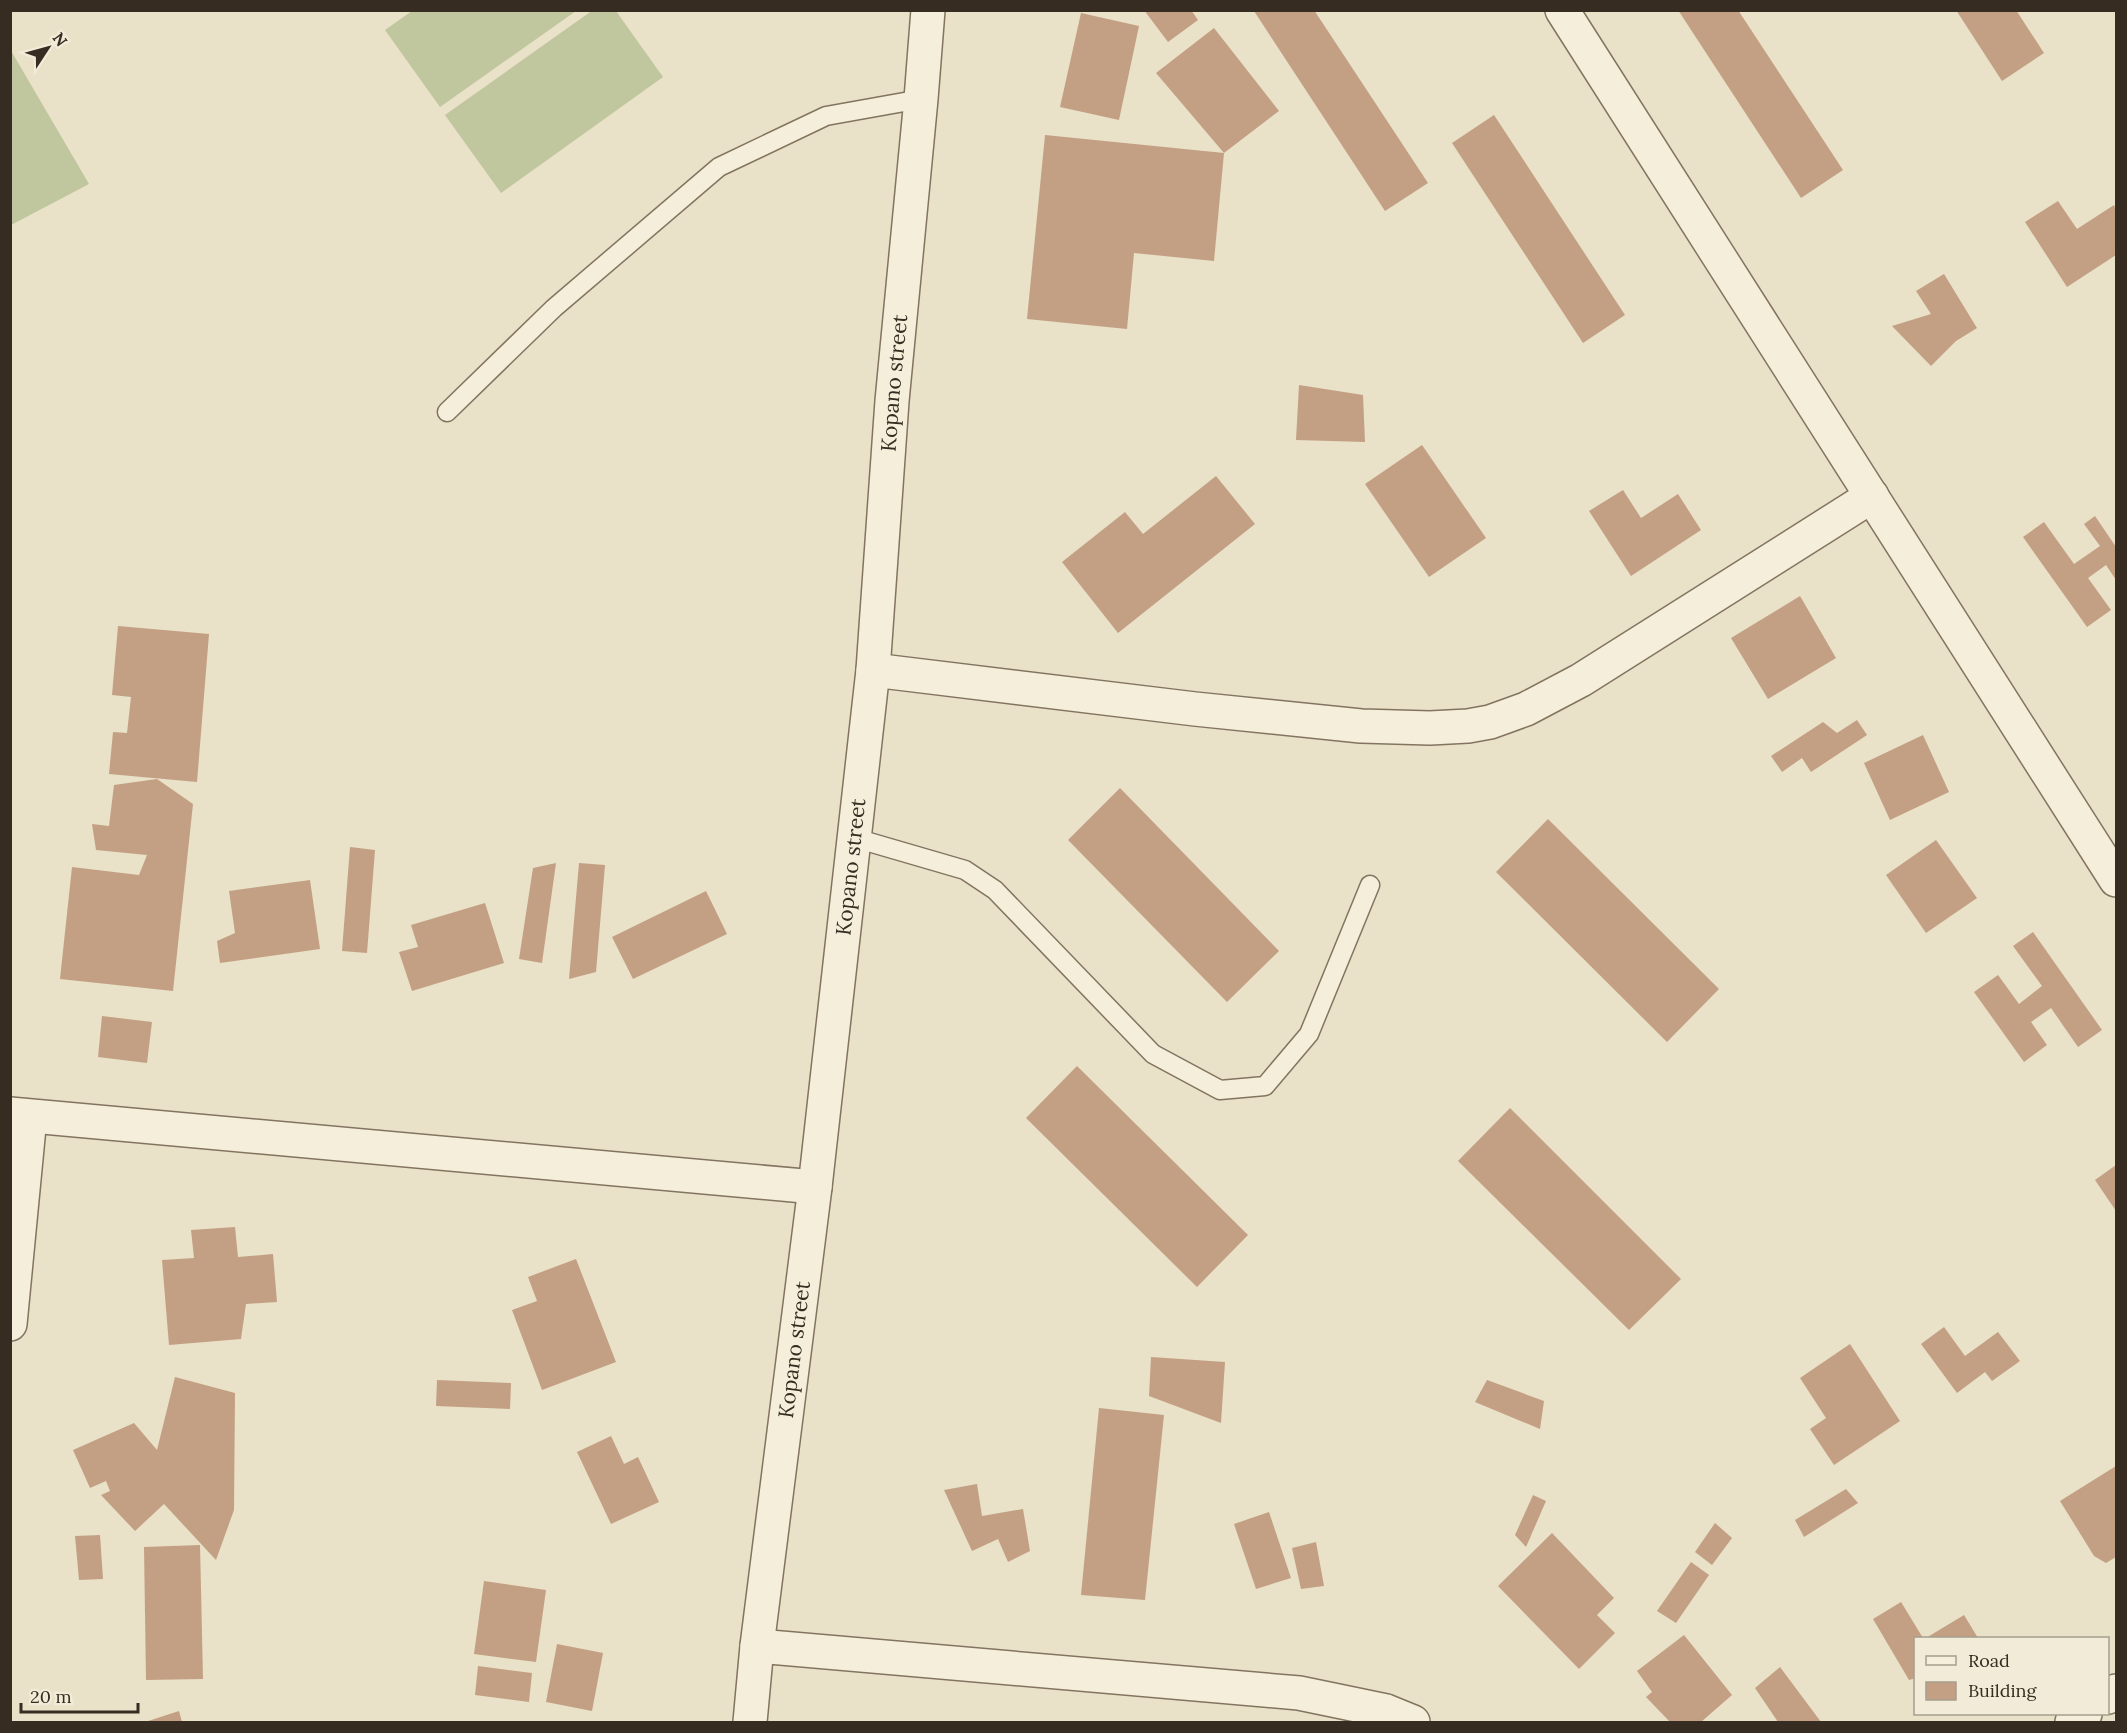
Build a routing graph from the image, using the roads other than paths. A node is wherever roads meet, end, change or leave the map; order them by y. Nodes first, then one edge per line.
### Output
1 (928, 10) edge
2 (1562, 10) edge
3 (921, 99) junction
4 (447, 412) dead end
5 (1872, 496) junction
6 (873, 670) junction
7 (855, 838) junction
8 (2116, 880) edge
9 (1370, 885) dead end
10 (20, 1116) edge
11 (815, 1187) junction
12 (10, 1324) edge
13 (757, 1646) junction
14 (750, 1722) edge
15 (1413, 1722) edge

1 - 3 street, Kopano street
2 - 5 street
3 - 4 lane
3 - 6 street, Kopano street
5 - 6 street
5 - 8 street
6 - 7 street, Kopano street
7 - 9 lane
7 - 11 street, Kopano street
10 - 11 street
10 - 12 street
11 - 13 street, Kopano street
13 - 14 street, Kopano street
13 - 15 street

